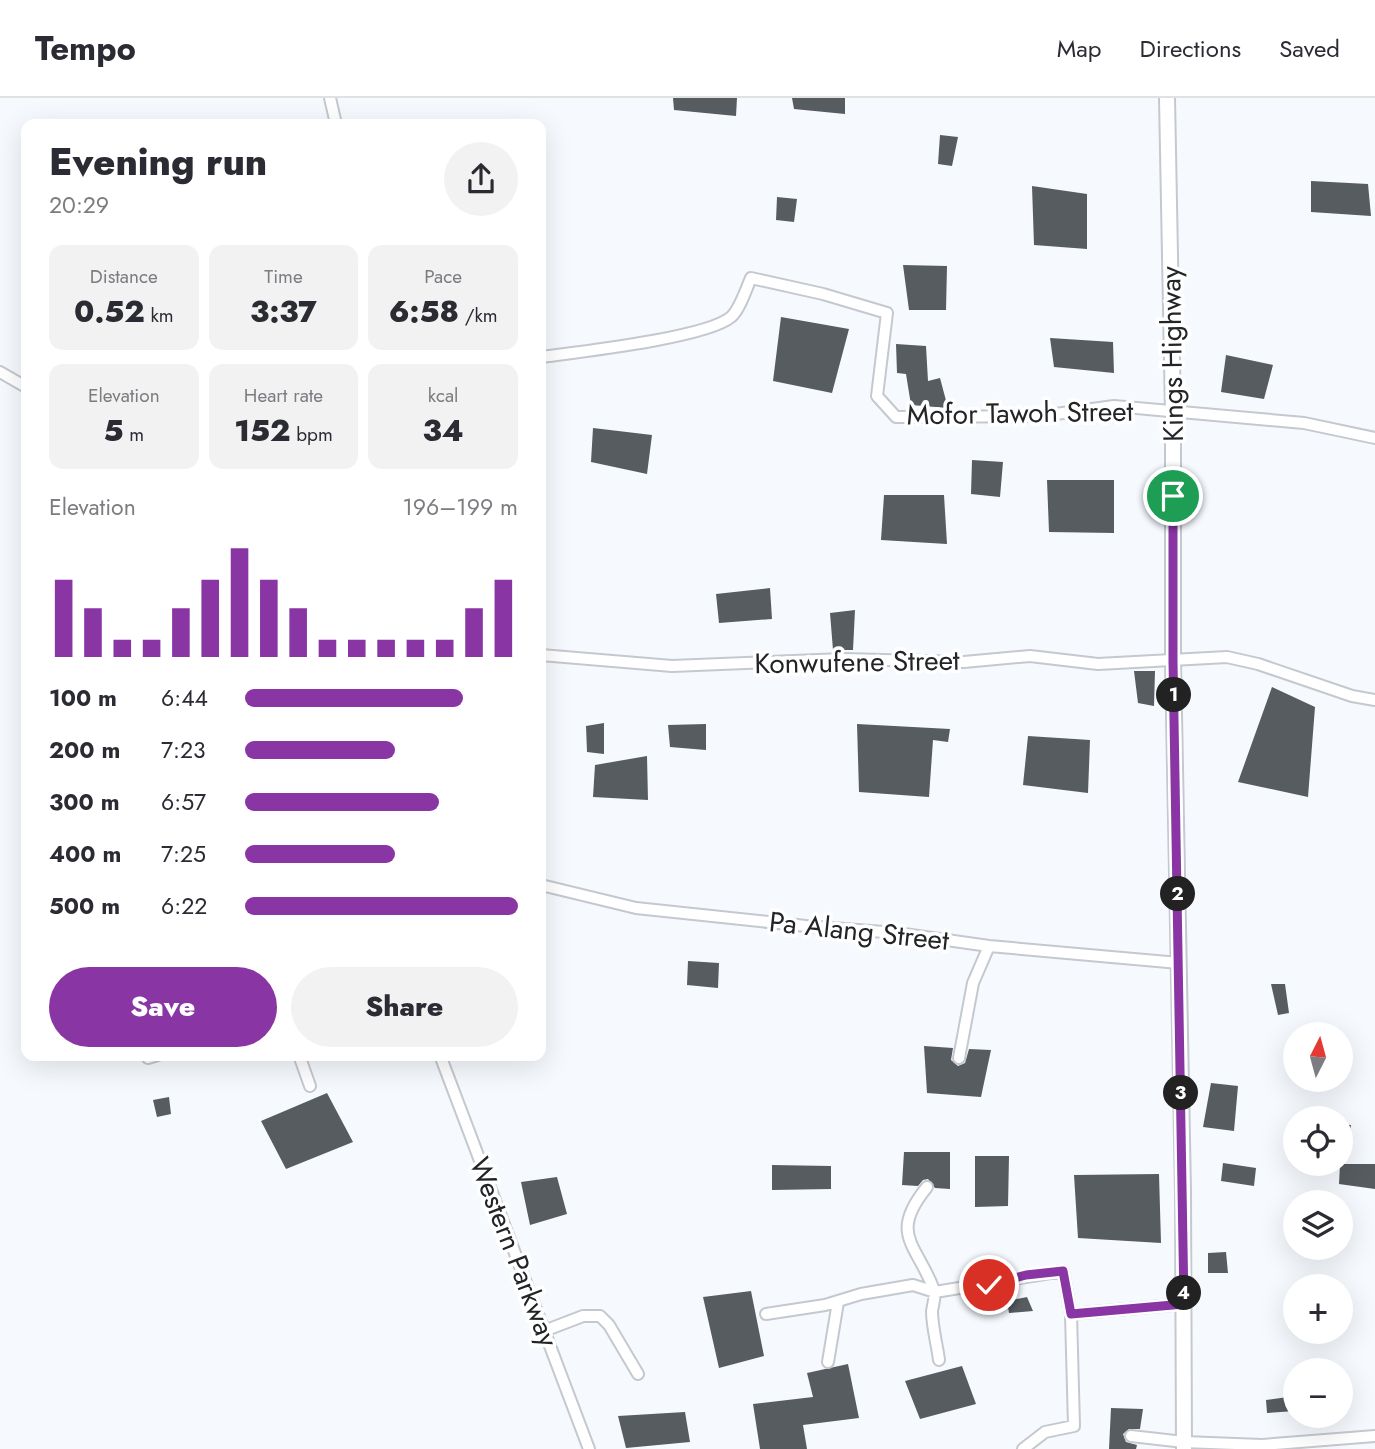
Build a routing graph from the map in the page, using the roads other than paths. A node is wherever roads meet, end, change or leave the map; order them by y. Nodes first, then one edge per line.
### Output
1 (330, 98) edge
2 (1167, 98) edge
3 (335, 119) edge
4 (546, 356) edge
5 (0, 372) edge
6 (21, 384) edge
7 (1173, 413) junction
8 (1375, 438) edge
9 (546, 655) edge
10 (1173, 661) junction
11 (1375, 700) edge
12 (546, 886) edge
13 (989, 946) junction
14 (1179, 962) junction
15 (959, 1058) dead end
16 (301, 1061) edge
17 (442, 1061) edge
18 (310, 1086) dead end
19 (928, 1187) dead end
20 (935, 1292) junction
21 (838, 1302) junction
22 (1184, 1304) junction
23 (766, 1314) dead end
24 (1071, 1314) junction
25 (544, 1331) junction
26 (939, 1360) dead end
27 (828, 1362) dead end
28 (638, 1374) dead end
29 (1131, 1436) dead end
30 (1375, 1436) edge
31 (1184, 1445) edge
32 (589, 1449) edge
33 (1023, 1449) edge

1 - 3 street
2 - 7 street, Kings Highway
4 - 7 street, Mofor Tawoh Street
5 - 6 street
7 - 8 street
7 - 10 street, Kings Highway
9 - 10 street, Konwufene Street
10 - 11 street, Konwufene Street
10 - 14 street, Kings Highway
12 - 13 street, Pa Alang Street
13 - 14 street, Pa Alang Street
13 - 15 street
14 - 22 street, Kings Highway
16 - 18 street
17 - 25 street, Western Parkway
19 - 20 street
20 - 21 street
20 - 24 street
20 - 26 street
21 - 23 street
21 - 27 street
22 - 24 street
22 - 31 street, Kings Highway
24 - 33 street
25 - 28 street
25 - 32 street, Western Parkway
29 - 31 street
30 - 31 street

